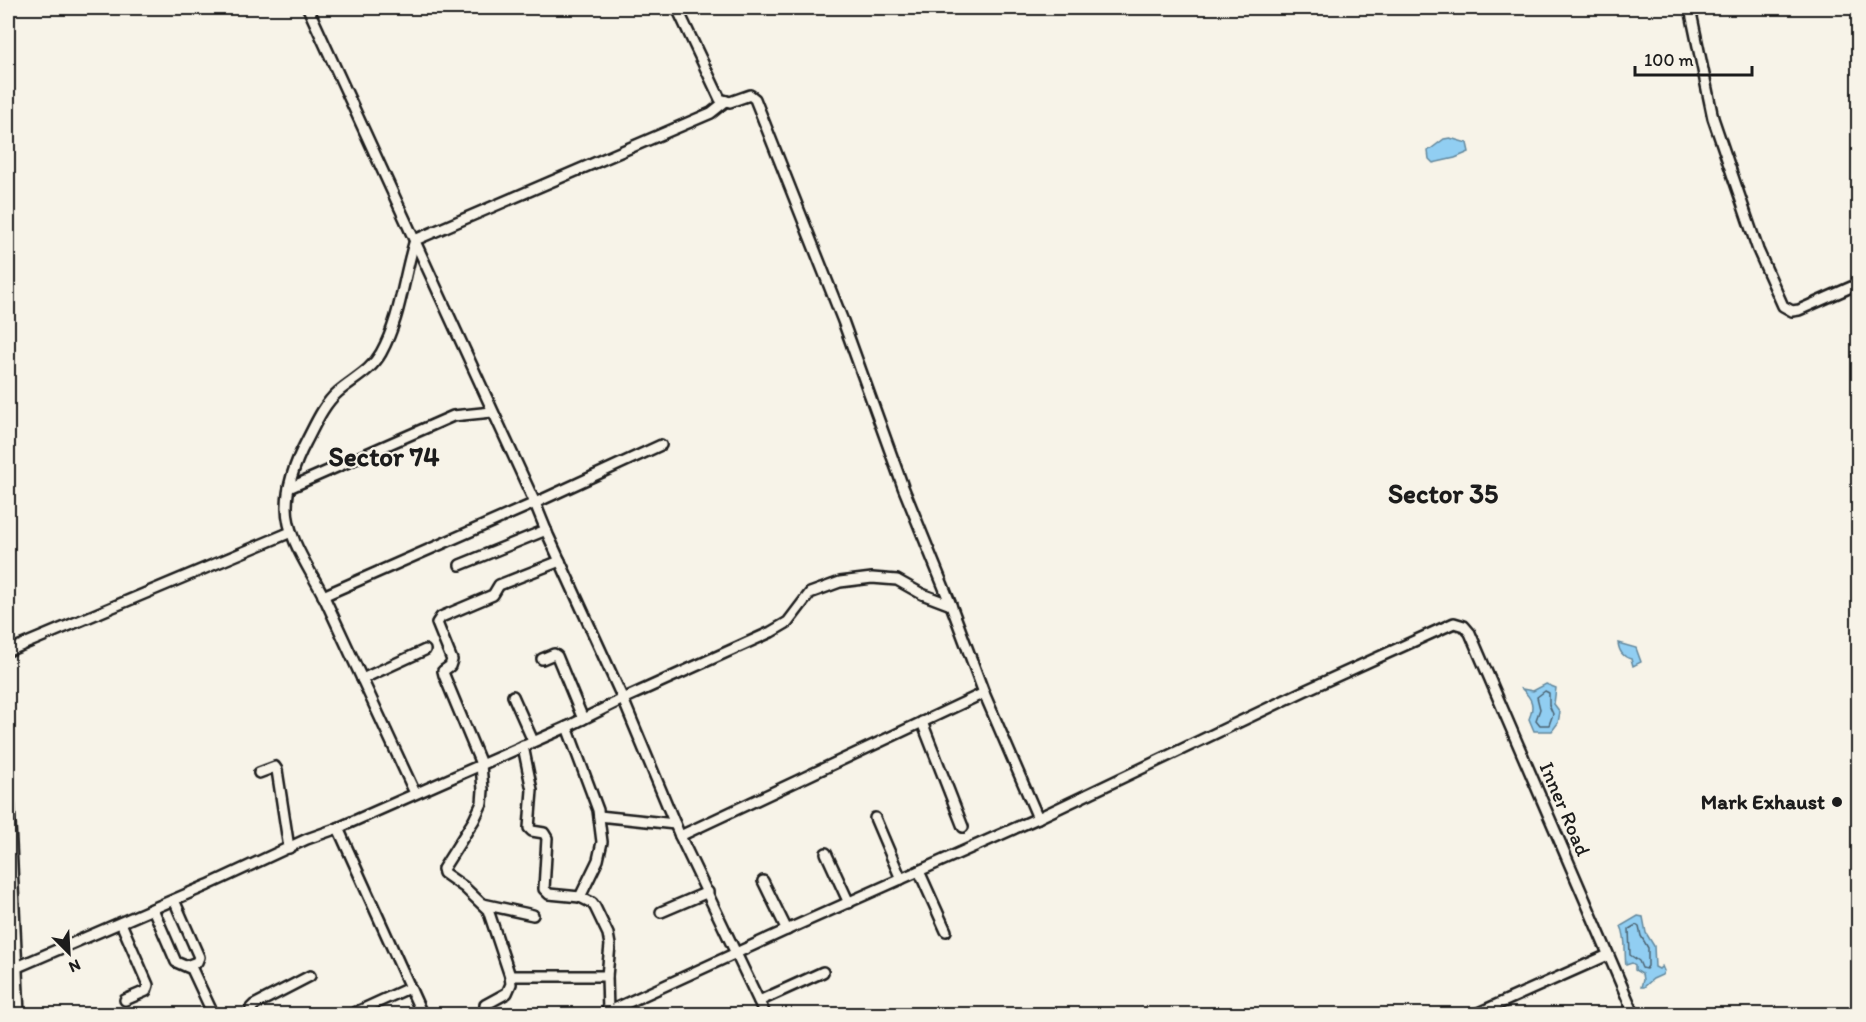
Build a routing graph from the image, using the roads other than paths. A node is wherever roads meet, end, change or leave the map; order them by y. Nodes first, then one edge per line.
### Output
1 (308, 8) edge
2 (677, 8) edge
3 (1690, 8) edge
4 (726, 101) junction
5 (416, 240) junction
6 (1858, 284) edge
7 (492, 412) junction
8 (661, 445) dead end
9 (289, 488) junction
10 (535, 504) junction
11 (546, 530) junction
12 (291, 532) junction
13 (560, 561) junction
14 (460, 565) dead end
15 (323, 596) junction
16 (951, 605) junction
17 (425, 650) dead end
18 (8, 651) edge
19 (542, 659) dead end
20 (362, 679) junction
21 (984, 693) junction
22 (513, 696) dead end
23 (623, 699) junction
24 (583, 719) junction
25 (921, 722) junction
26 (567, 727) junction
27 (533, 741) junction
28 (523, 746) junction
29 (481, 764) junction
30 (259, 773) dead end
31 (8, 780) edge
32 (415, 793) junction
33 (599, 816) junction
34 (875, 818) dead end
35 (1038, 818) junction
36 (675, 824) junction
37 (963, 827) dead end
38 (338, 828) junction
39 (680, 836) junction
40 (289, 848) junction
41 (826, 853) dead end
42 (919, 871) junction
43 (901, 879) junction
44 (763, 881) dead end
45 (708, 892) junction
46 (580, 897) junction
47 (174, 900) junction
48 (849, 903) junction
49 (483, 904) junction
50 (153, 909) junction
51 (661, 912) dead end
52 (533, 915) dead end
53 (121, 923) junction
54 (787, 930) junction
55 (946, 931) dead end
56 (738, 953) junction
57 (1608, 955) junction
58 (186, 966) junction
59 (12, 970) edge
60 (823, 972) dead end
61 (310, 976) dead end
62 (510, 976) junction
63 (607, 976) junction
64 (409, 988) junction
65 (125, 1000) dead end
66 (759, 1001) junction
67 (606, 1013) edge
68 (19, 1014) edge
69 (213, 1014) edge
70 (252, 1014) edge
71 (352, 1014) edge
72 (422, 1014) edge
73 (485, 1014) edge
74 (765, 1014) edge
75 (1476, 1014) edge
76 (1634, 1014) edge

1 - 5 street
2 - 4 street
3 - 6 street
4 - 5 street
4 - 16 street
5 - 7 street
5 - 9 street
7 - 9 street
7 - 10 street
8 - 10 street
9 - 12 street
10 - 11 street
10 - 15 street
11 - 13 street
11 - 14 street
12 - 15 street
12 - 18 street
13 - 23 street
13 - 29 street
15 - 20 street
16 - 21 street
16 - 23 street
17 - 20 street
19 - 24 street
20 - 32 street
21 - 25 street
21 - 35 street
22 - 27 street
23 - 24 street
23 - 36 street
24 - 26 street
25 - 37 street
25 - 39 street
26 - 27 street
26 - 33 street
27 - 28 street
28 - 29 street
28 - 46 street
29 - 32 street
29 - 49 street
30 - 40 street
31 - 59 street
32 - 38 street
33 - 36 street
33 - 46 street
34 - 43 street
35 - 42 street
35 - 57 street, Inner Road
36 - 39 street
38 - 40 street
38 - 64 street
39 - 45 street
40 - 47 street
41 - 48 street
42 - 43 street
42 - 55 street
43 - 48 street
44 - 54 street
45 - 51 street
45 - 56 street
46 - 63 street
47 - 50 street
47 - 58 street
48 - 54 street
49 - 52 street
49 - 62 street
50 - 53 street
50 - 58 street
53 - 59 street
53 - 65 street
54 - 56 street
56 - 66 street
56 - 67 street
57 - 75 street
57 - 76 street, Inner Road
58 - 69 street
59 - 68 street
60 - 66 street
61 - 70 street
62 - 63 street
62 - 73 street
63 - 67 street
64 - 71 street
64 - 72 street
66 - 74 street

